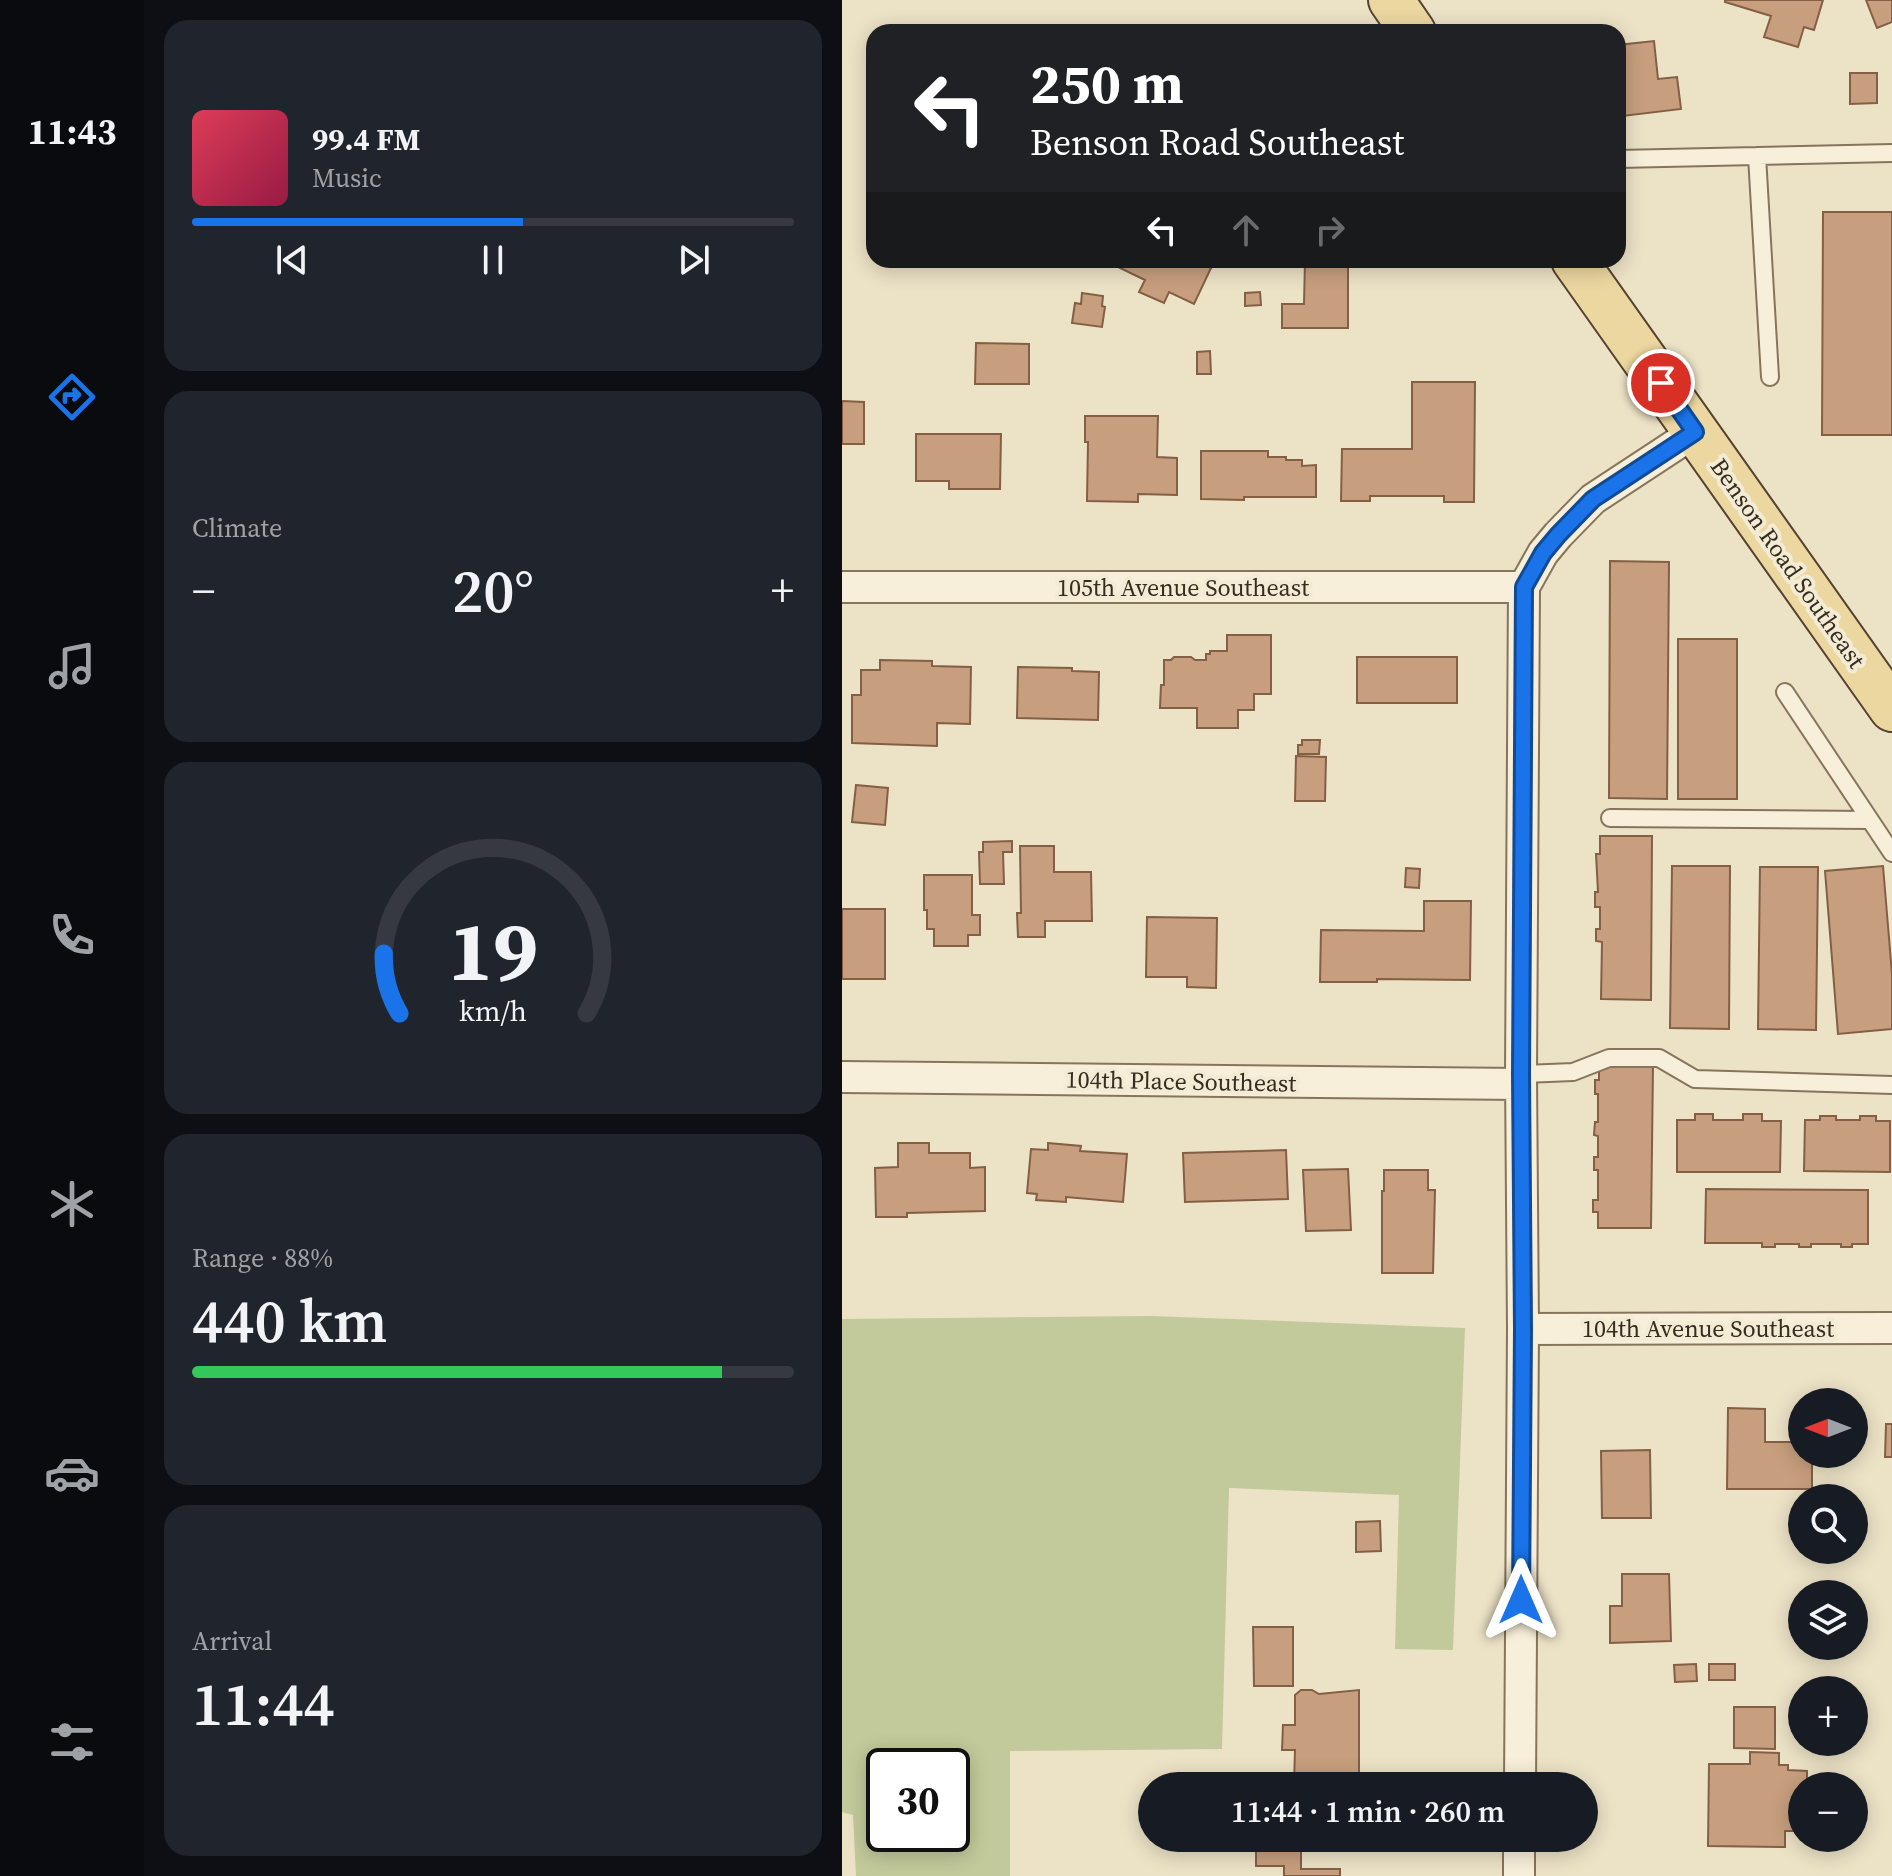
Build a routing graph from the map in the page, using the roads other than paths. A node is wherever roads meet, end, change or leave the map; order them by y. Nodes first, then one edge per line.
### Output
1 (1391, 0) edge
2 (1408, 24) edge
3 (1892, 153) edge
4 (1757, 156) junction
5 (1626, 159) edge
6 (1580, 268) edge
7 (1770, 377) dead end
8 (1695, 432) junction
9 (842, 587) edge
10 (1524, 587) junction
11 (1785, 692) dead end
12 (1892, 709) edge
13 (1610, 818) dead end
14 (1870, 820) junction
15 (1892, 853) edge
16 (842, 1077) edge
17 (1521, 1079) junction
18 (1892, 1085) edge
19 (1892, 1328) edge
20 (1523, 1329) junction
21 (1520, 1772) edge
22 (1519, 1852) edge
23 (1519, 1876) edge

1 - 2 main road
3 - 4 lane
4 - 5 lane
4 - 7 lane
6 - 8 main road, Benson Road Southeast
8 - 10 street
8 - 12 main road, Benson Road Southeast
9 - 10 street, 105th Avenue Southeast
10 - 17 street
11 - 14 lane
13 - 14 lane
14 - 15 lane
16 - 17 street, 104th Place Southeast
17 - 18 lane
17 - 20 street
19 - 20 street, 104th Avenue Southeast
20 - 21 street
22 - 23 street

